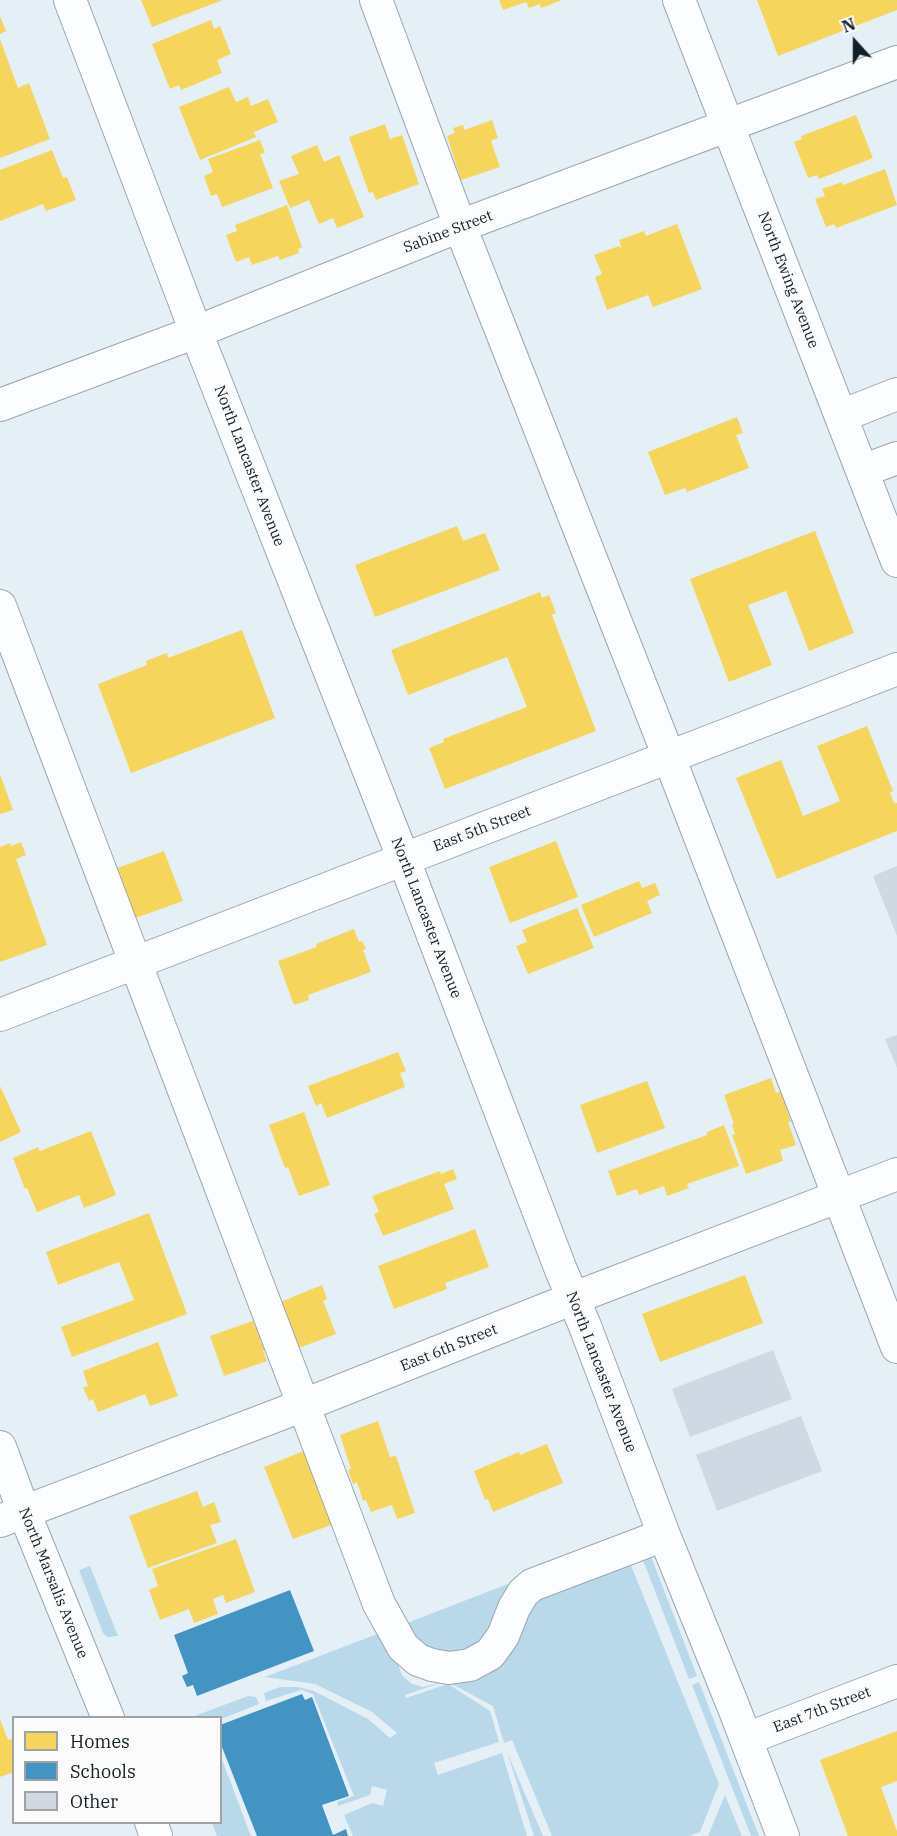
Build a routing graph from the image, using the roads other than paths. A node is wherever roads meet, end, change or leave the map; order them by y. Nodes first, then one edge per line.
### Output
1 (70, 0) edge
2 (376, 0) edge
3 (679, 0) edge
4 (897, 62) edge
5 (727, 125) junction
6 (460, 226) junction
7 (196, 332) junction
8 (897, 394) edge
9 (0, 405) edge
10 (841, 416) junction
11 (897, 458) edge
12 (862, 471) junction
13 (897, 561) edge
14 (0, 606) edge
15 (897, 669) edge
16 (669, 757) junction
17 (404, 860) junction
18 (136, 963) junction
19 (0, 1015) edge
20 (897, 1174) edge
21 (839, 1197) junction
22 (574, 1298) junction
23 (897, 1347) edge
24 (304, 1405) junction
25 (0, 1447) edge
26 (12, 1517) edge
27 (664, 1534) junction
28 (897, 1681) edge
29 (107, 1716) edge
30 (746, 1739) junction
31 (783, 1836) edge

1 - 7 street, North Lancaster Avenue
2 - 6 street
3 - 5 street, North Ewing Avenue
4 - 5 street, Sabine Street
5 - 6 street, Sabine Street
5 - 10 street, North Ewing Avenue
6 - 7 street, Sabine Street
6 - 16 street
7 - 9 street, Sabine Street
7 - 17 street, North Lancaster Avenue
8 - 10 street
10 - 12 street, North Ewing Avenue
11 - 12 street
12 - 13 street, North Ewing Avenue
14 - 18 street
15 - 16 street, East 5th Street
16 - 17 street, East 5th Street
16 - 21 street
17 - 18 street, East 5th Street
17 - 22 street, North Lancaster Avenue
18 - 19 street, East 5th Street
18 - 24 street
20 - 21 street, East 6th Street
21 - 22 street, East 6th Street
21 - 23 street
22 - 24 street, East 6th Street
22 - 27 street, North Lancaster Avenue
24 - 26 street, East 6th Street
24 - 27 street
25 - 26 street, North Marsalis Avenue
26 - 29 street, North Marsalis Avenue
27 - 30 street, North Lancaster Avenue
28 - 30 street, East 7th Street
30 - 31 street, North Lancaster Avenue

